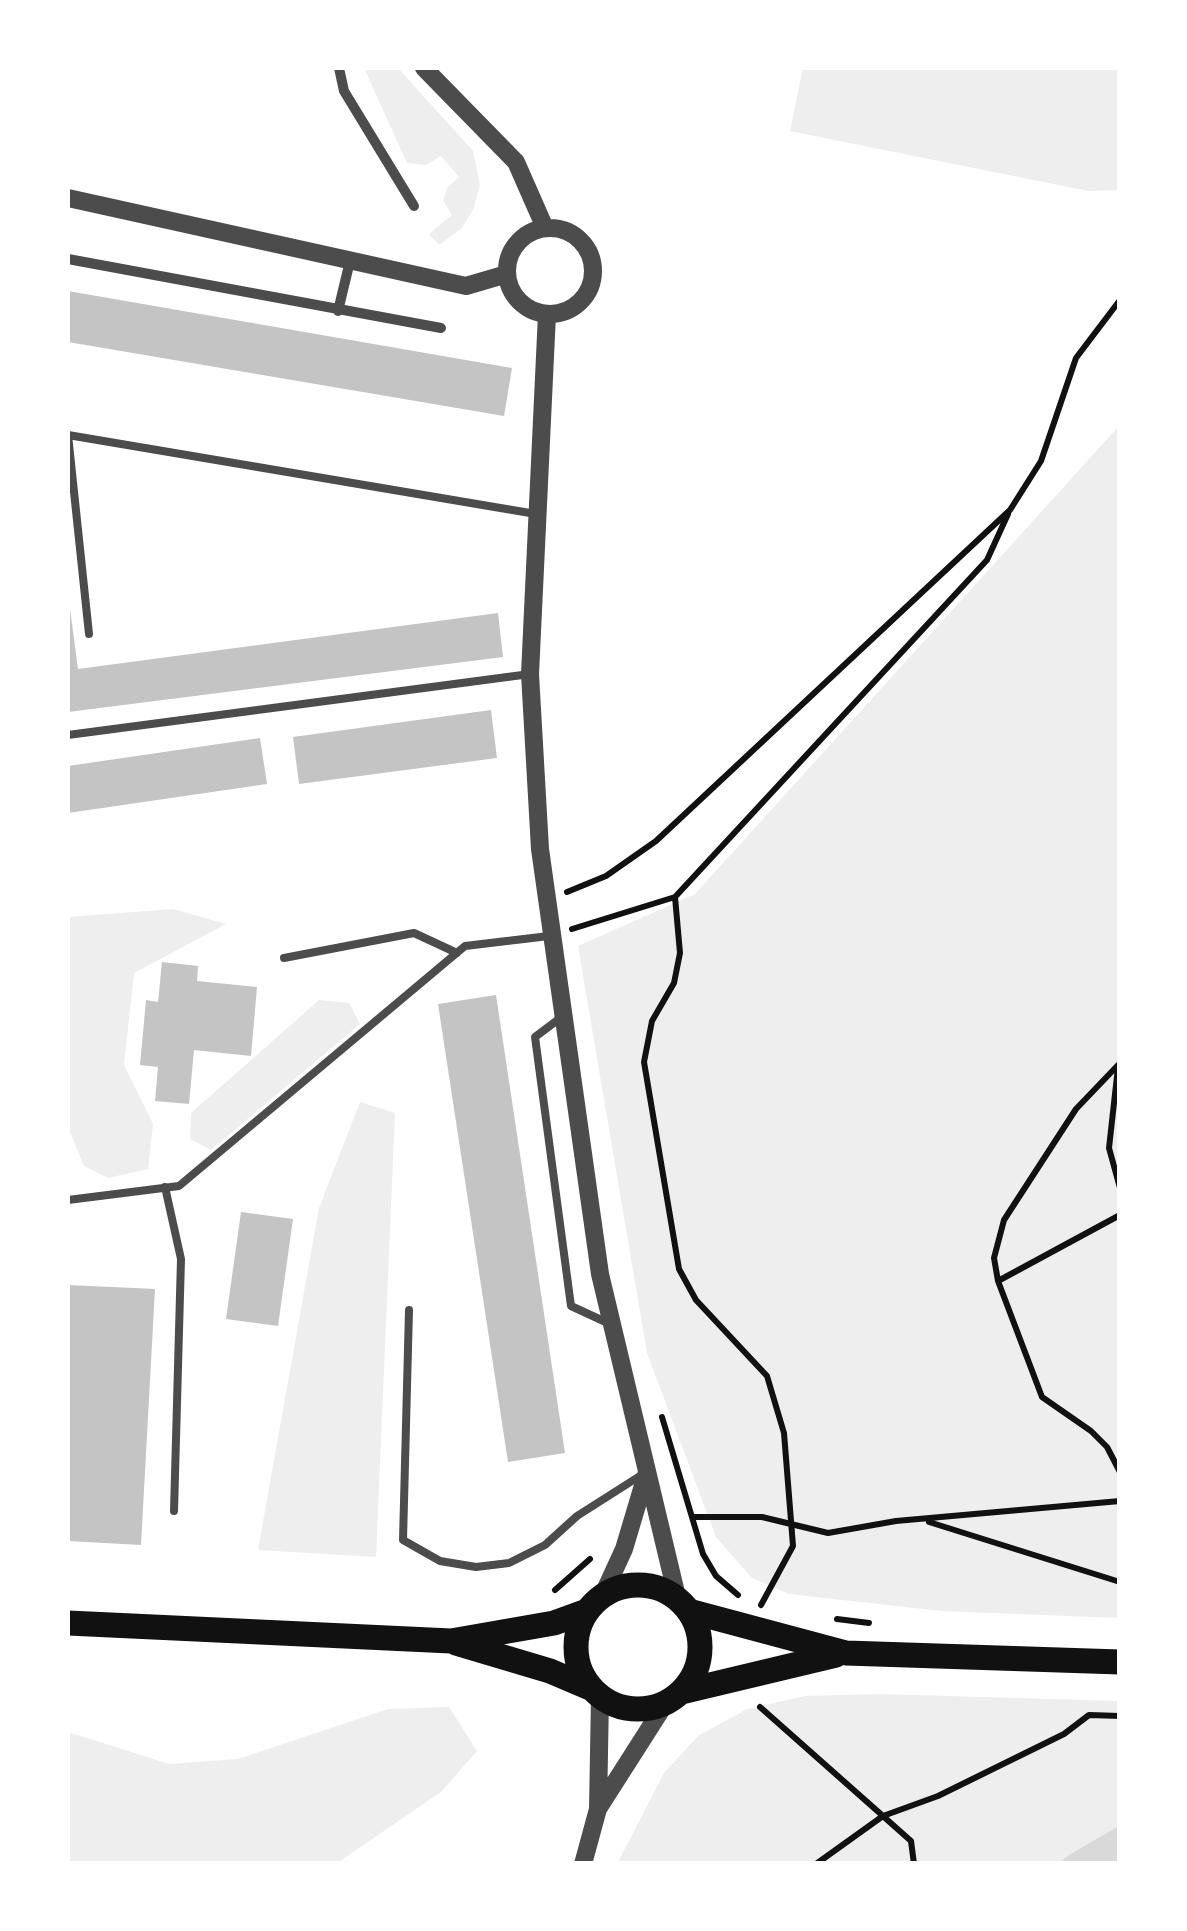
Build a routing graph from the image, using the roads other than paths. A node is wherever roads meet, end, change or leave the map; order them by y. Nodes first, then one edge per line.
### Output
1 (339, 68) edge
2 (424, 68) edge
3 (68, 198) edge
4 (414, 206) dead end
5 (545, 228) junction
6 (68, 259) edge
7 (350, 261) junction
8 (507, 274) junction
9 (338, 311) junction
10 (546, 314) junction
11 (441, 328) dead end
12 (536, 514) junction
13 (89, 634) dead end
14 (530, 674) junction
15 (68, 735) edge
16 (552, 936) junction
17 (457, 953) junction
18 (284, 958) dead end
19 (563, 1016) junction
20 (164, 1188) junction
21 (68, 1200) edge
22 (409, 1310) dead end
23 (610, 1324) junction
24 (647, 1472) junction
25 (174, 1511) dead end
26 (594, 1604) junction
27 (684, 1606) junction
28 (68, 1623) edge
29 (451, 1641) junction
30 (846, 1653) junction
31 (1120, 1662) edge
32 (595, 1692) junction
33 (673, 1698) junction
34 (598, 1809) junction
35 (583, 1864) edge

1 - 4 street
2 - 5 street
3 - 7 street
5 - 8 street
5 - 10 street
6 - 9 street
7 - 8 street
7 - 9 street
8 - 10 street
9 - 11 street
10 - 12 street
12 - 13 lane
12 - 14 street
14 - 15 lane
14 - 16 street
16 - 17 lane
16 - 19 street
17 - 18 lane
17 - 20 lane
19 - 23 street
19 - 23 lane
20 - 21 lane
20 - 25 lane
22 - 24 lane
23 - 24 street
24 - 26 street
24 - 27 street
26 - 27 main road
26 - 29 main road
26 - 32 main road
27 - 30 main road
27 - 33 main road
28 - 29 main road
29 - 32 main road
30 - 31 main road
30 - 33 main road
32 - 33 main road
32 - 34 street
33 - 34 street
34 - 35 street

